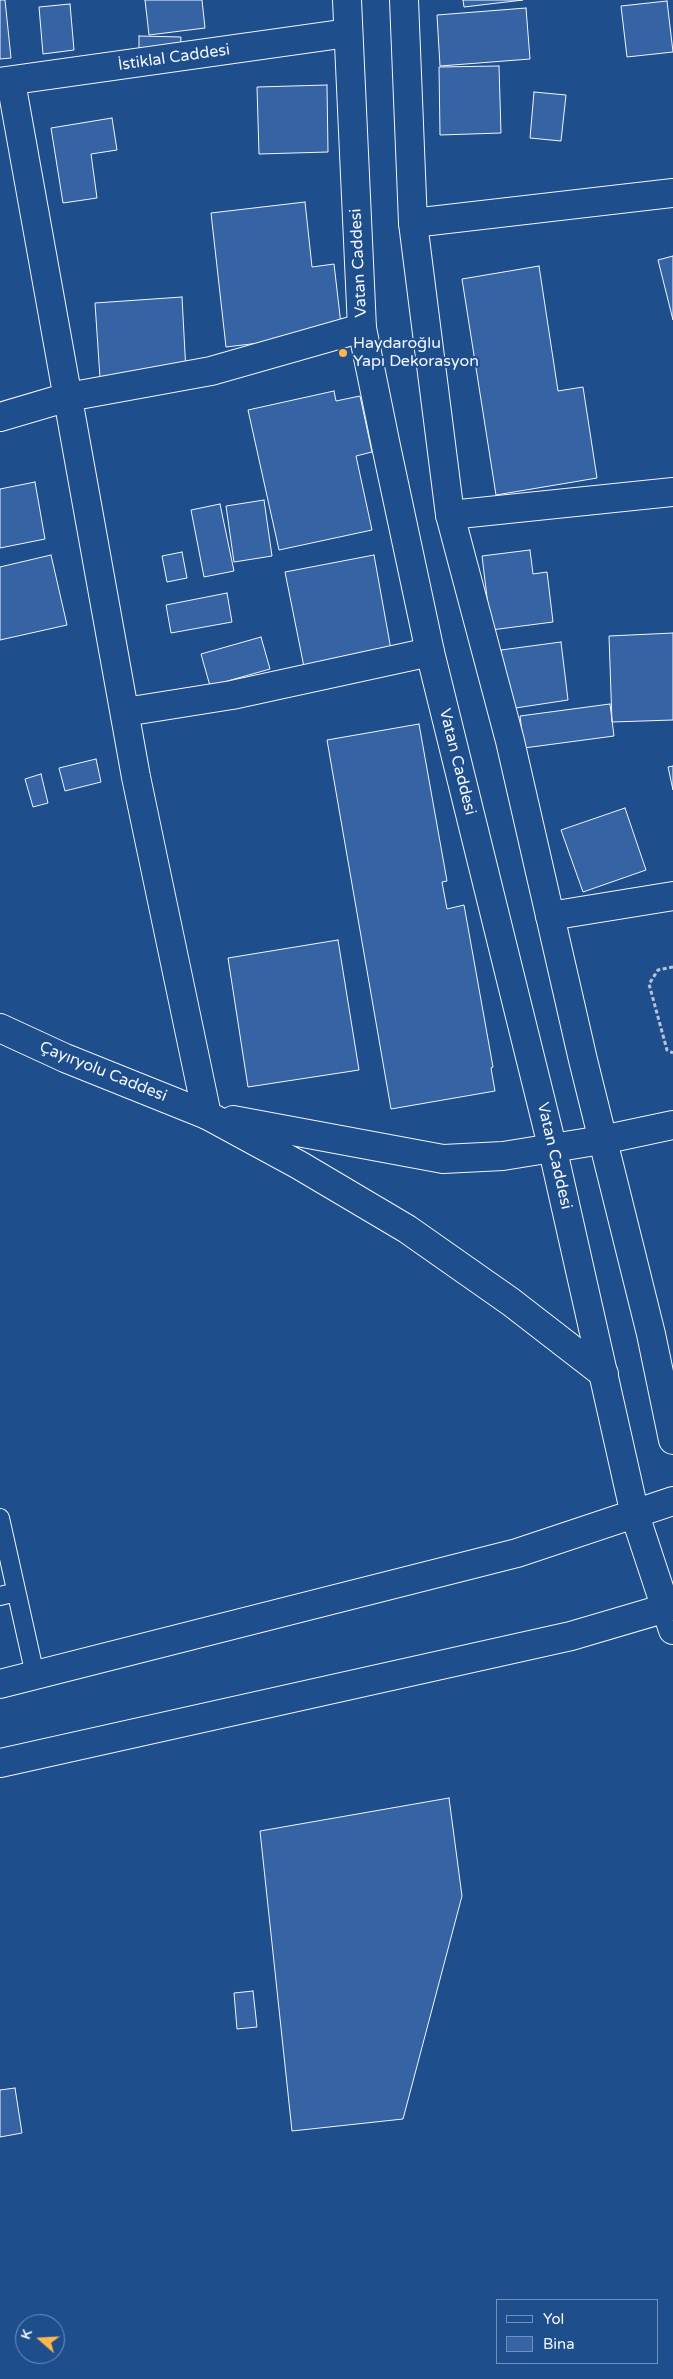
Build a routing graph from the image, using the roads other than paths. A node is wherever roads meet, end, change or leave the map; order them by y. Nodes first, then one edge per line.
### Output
1 (347, 0) edge
2 (404, 0) edge
3 (348, 33) junction
4 (5, 82) edge
5 (673, 194) edge
6 (413, 223) junction
7 (362, 328) junction
8 (68, 397) junction
9 (0, 417) edge
10 (673, 492) edge
11 (450, 515) junction
12 (430, 652) junction
13 (125, 712) junction
14 (673, 896) edge
15 (550, 916) junction
16 (0, 1028) edge
17 (207, 1115) junction
18 (673, 1125) edge
19 (602, 1140) junction
20 (552, 1146) junction
21 (604, 1374) junction
22 (673, 1440) edge
23 (673, 1501) edge
24 (635, 1515) junction
25 (0, 1518) edge
26 (8, 1594) edge
27 (671, 1615) edge
28 (36, 1675) junction
29 (0, 1684) edge
30 (0, 1763) edge

1 - 3 main road, Vatan Caddesi
2 - 6 main road
3 - 4 main road, İstiklal Caddesi
3 - 7 main road, Vatan Caddesi
4 - 8 main road
5 - 6 main road
6 - 11 main road
7 - 8 main road
7 - 12 main road, Vatan Caddesi
8 - 9 main road
8 - 13 main road
10 - 11 main road
11 - 15 main road
12 - 13 main road
12 - 20 main road, Vatan Caddesi
13 - 17 main road
14 - 15 main road
15 - 19 main road
16 - 17 main road, Çayıryolu Caddesi
17 - 20 main road
17 - 21 main road
18 - 19 main road
19 - 20 main road
19 - 22 main road
20 - 21 main road, Vatan Caddesi
21 - 24 main road, Vatan Caddesi
23 - 24 main road
24 - 27 main road, Vatan Caddesi
24 - 28 main road
25 - 26 lane
26 - 28 lane
27 - 30 main road
28 - 29 main road

